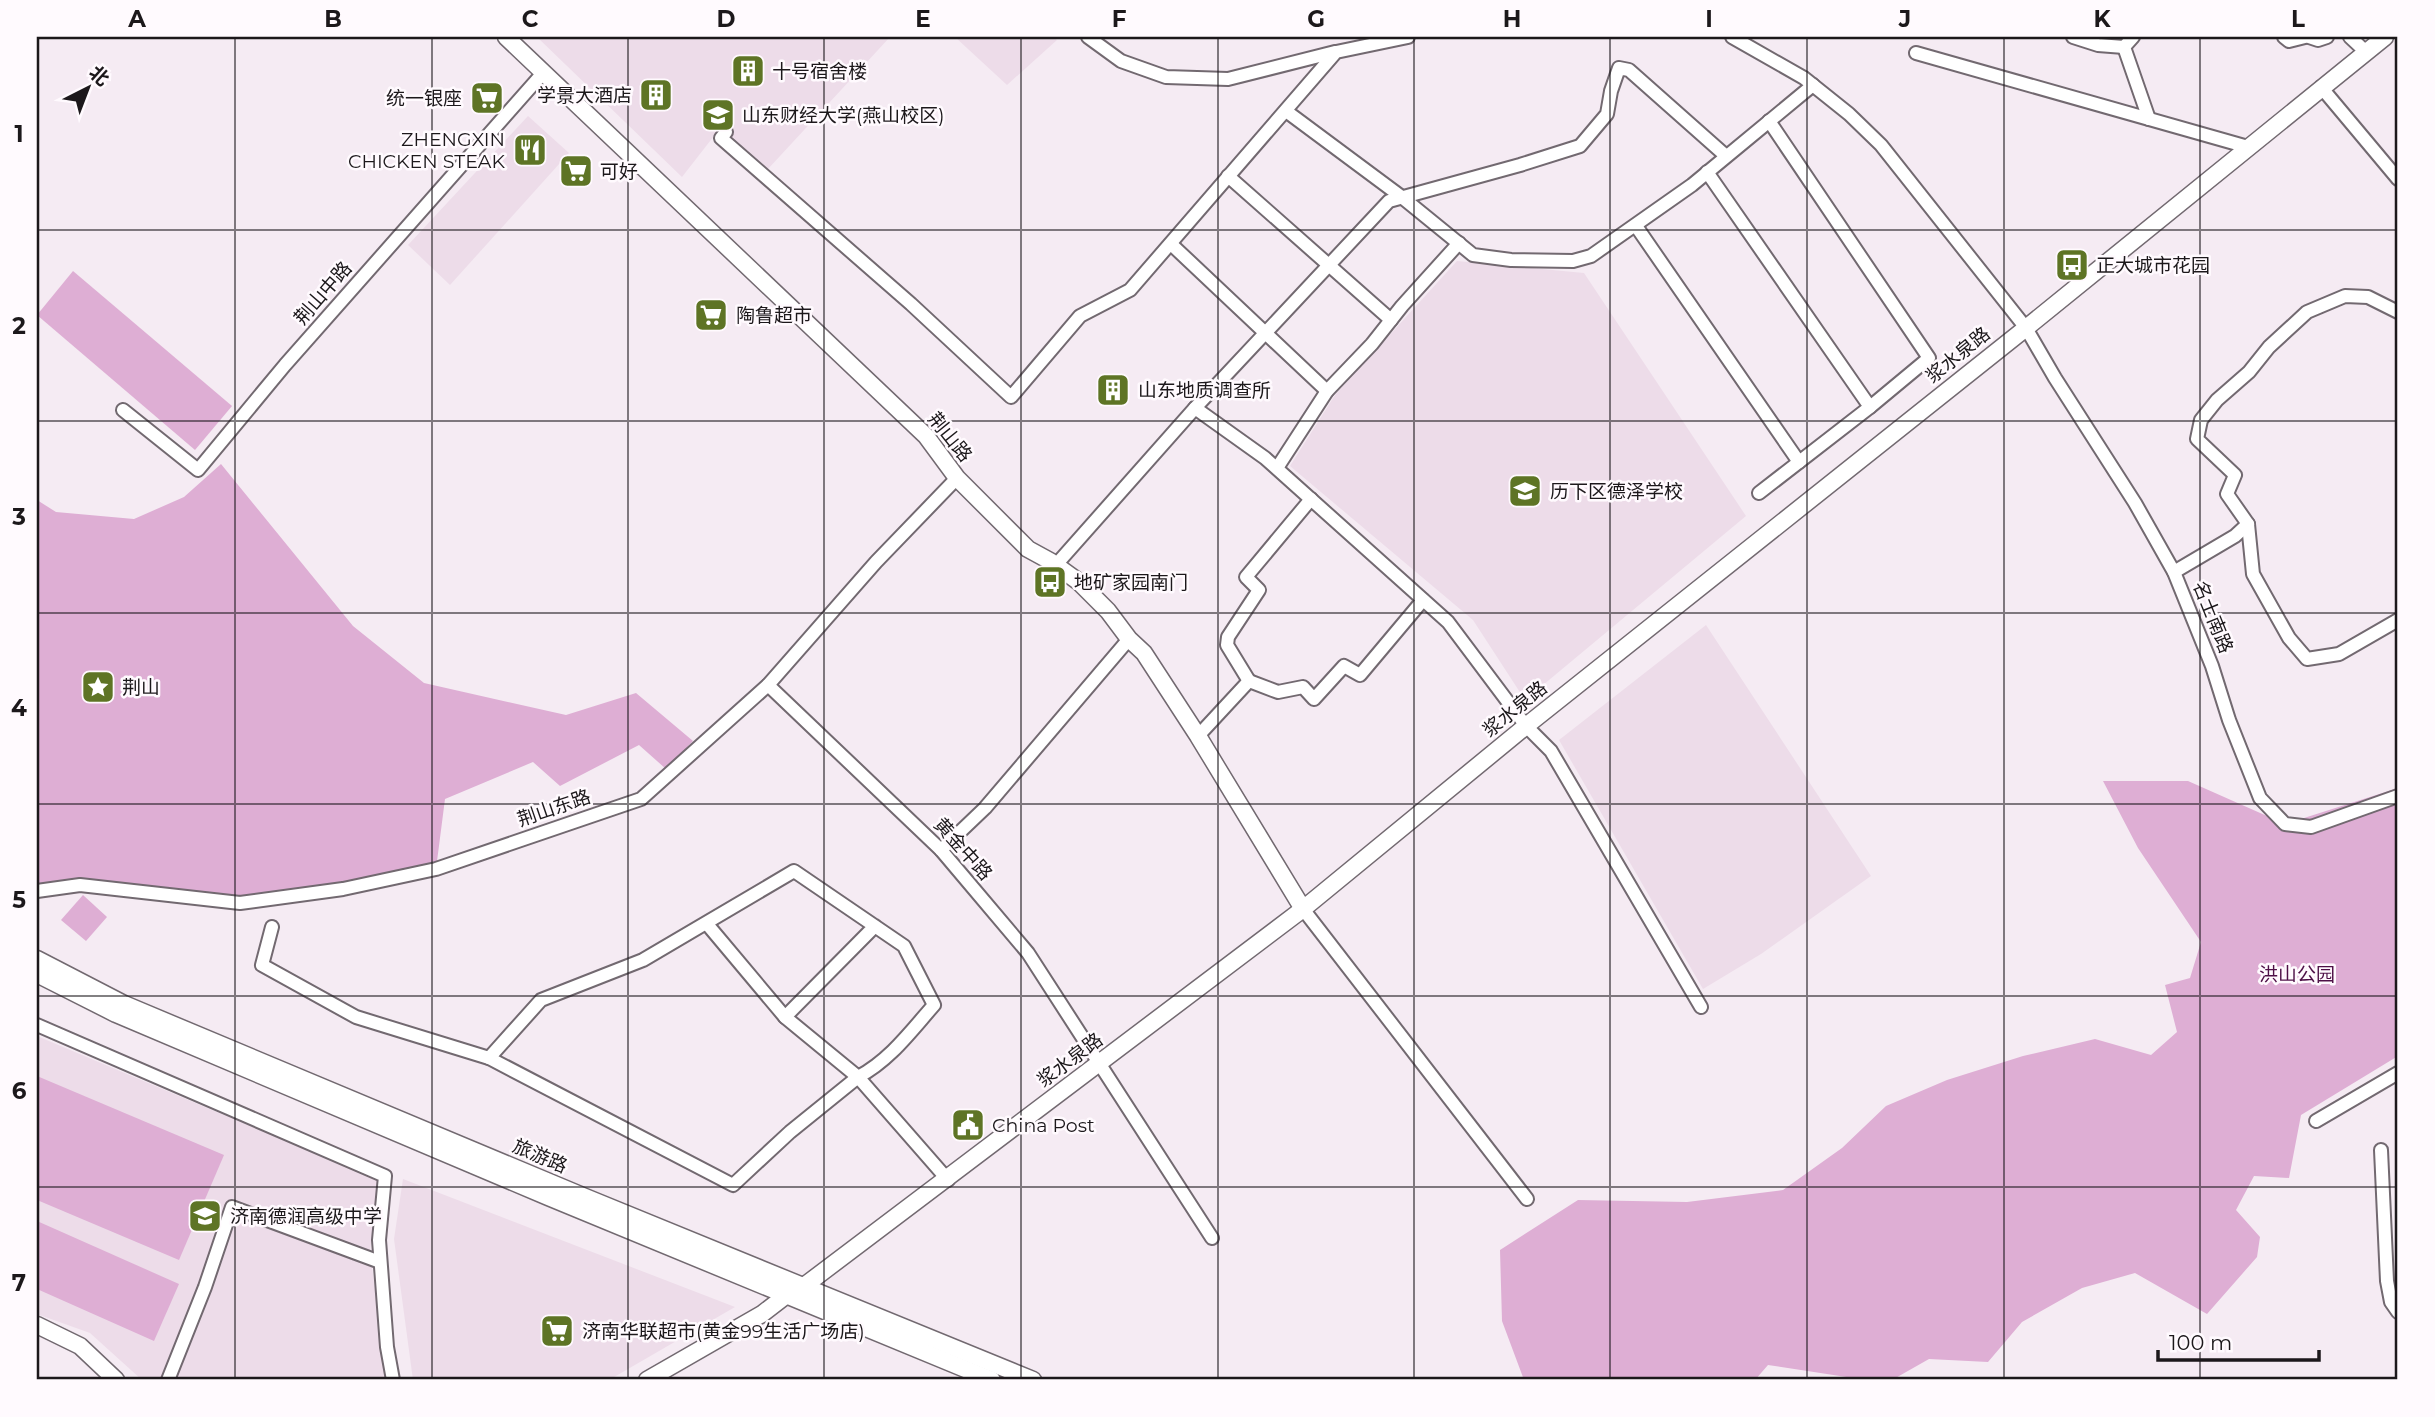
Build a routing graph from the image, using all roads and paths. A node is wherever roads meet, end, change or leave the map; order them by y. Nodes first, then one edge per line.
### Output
1 (506, 37) edge
2 (1088, 37) edge
3 (1408, 37) edge
4 (1731, 37) edge
5 (2073, 37) edge
6 (2284, 37) edge
7 (2307, 37) edge
8 (2327, 37) edge
9 (2350, 37) edge
10 (2385, 37) edge
11 (1374, 40) edge
12 (2128, 42) edge
13 (1336, 52) junction
14 (2366, 52) junction
15 (1916, 53) dead end
16 (544, 73) junction
17 (1813, 85) junction
18 (2321, 87) junction
19 (1286, 111) junction
20 (2149, 119) junction
21 (1769, 121) junction
22 (726, 132) dead end
23 (2248, 147) junction
24 (1727, 156) junction
25 (1707, 172) junction
26 (1228, 176) junction
27 (2398, 179) edge
28 (1404, 198) junction
29 (1636, 226) junction
30 (1459, 243) junction
31 (1171, 244) junction
32 (1328, 266) junction
33 (2398, 312) edge
34 (1391, 320) junction
35 (2026, 328) junction
36 (1265, 334) junction
37 (1327, 391) junction
38 (1870, 407) junction
39 (1195, 408) junction
40 (123, 410) dead end
41 (1799, 462) junction
42 (1277, 468) junction
43 (957, 478) junction
44 (1759, 493) dead end
45 (1311, 499) junction
46 (2248, 524) junction
47 (1055, 566) junction
48 (2174, 572) junction
49 (1423, 600) junction
50 (2398, 620) edge
51 (1129, 639) junction
52 (1249, 681) junction
53 (768, 685) junction
54 (1526, 726) junction
55 (1198, 736) junction
56 (2398, 796) edge
57 (941, 850) junction
58 (37, 891) edge
59 (1303, 909) junction
60 (707, 924) junction
61 (875, 926) junction
62 (272, 927) dead end
63 (37, 959) edge
64 (37, 974) edge
65 (1701, 1007) dead end
66 (785, 1017) junction
67 (37, 1025) edge
68 (489, 1058) junction
69 (1100, 1064) junction
70 (2398, 1073) edge
71 (858, 1077) junction
72 (2316, 1121) dead end
73 (2381, 1150) dead end
74 (948, 1180) junction
75 (1527, 1199) dead end
76 (1212, 1238) dead end
77 (380, 1262) junction
78 (804, 1286) junction
79 (788, 1294) junction
80 (2398, 1312) edge
81 (37, 1325) edge
82 (116, 1380) edge
83 (168, 1380) edge
84 (393, 1380) edge
85 (647, 1380) edge
86 (992, 1380) edge
87 (1032, 1380) edge

1 - 16 main road, 荆山路
2 - 13 street
3 - 11 street
4 - 17 street, 名士南路
5 - 12 street
6 - 7 street
7 - 8 street
9 - 14 street
10 - 14 main road, 浆水泉路
11 - 13 street
12 - 20 street
13 - 19 street
14 - 18 main road, 浆水泉路
15 - 20 street
16 - 40 street, 荆山中路
16 - 43 main road, 荆山路
17 - 21 street
17 - 35 street, 名士南路
18 - 23 main road, 浆水泉路
18 - 27 street
19 - 26 street
19 - 28 street
20 - 23 street
21 - 24 street
21 - 38 street
22 - 31 street
23 - 35 main road, 浆水泉路
24 - 25 street
24 - 28 street
25 - 29 street
25 - 38 street
26 - 31 street
26 - 32 street
28 - 30 street
28 - 32 street
29 - 30 street
29 - 41 street
30 - 34 street
31 - 36 street
32 - 34 street
32 - 36 street
33 - 46 street
34 - 37 street
35 - 48 street, 名士南路
35 - 54 main road, 浆水泉路
36 - 37 street
36 - 39 street
37 - 42 street
38 - 41 street
39 - 42 street
39 - 47 street
41 - 44 street
42 - 45 street
43 - 47 main road, 荆山路
43 - 53 street, 荆山东路
45 - 49 street
45 - 52 street
46 - 48 street
46 - 50 street
47 - 51 main road, 荆山路
48 - 56 street, 名士南路
49 - 52 street
49 - 54 street
51 - 55 main road, 荆山路
51 - 57 street
52 - 55 street
53 - 57 street, 黄金中路
53 - 58 street, 荆山东路
54 - 59 main road, 浆水泉路
54 - 65 street
55 - 59 main road, 荆山路
57 - 69 street, 黄金中路
59 - 69 main road, 浆水泉路
59 - 75 street
60 - 61 street
60 - 66 street
60 - 68 street
61 - 66 street
61 - 71 street
62 - 68 street
63 - 78 main road, 旅游路
64 - 79 main road, 旅游路
66 - 71 street
67 - 77 street
68 - 71 street
69 - 74 main road, 浆水泉路
69 - 76 street, 黄金中路
70 - 72 street
71 - 74 street
73 - 80 street
74 - 78 main road, 浆水泉路
77 - 83 street
77 - 84 street
78 - 79 main road, 浆水泉路
78 - 87 main road, 旅游路
79 - 85 main road, 浆水泉路
79 - 86 main road, 旅游路
81 - 82 main road

